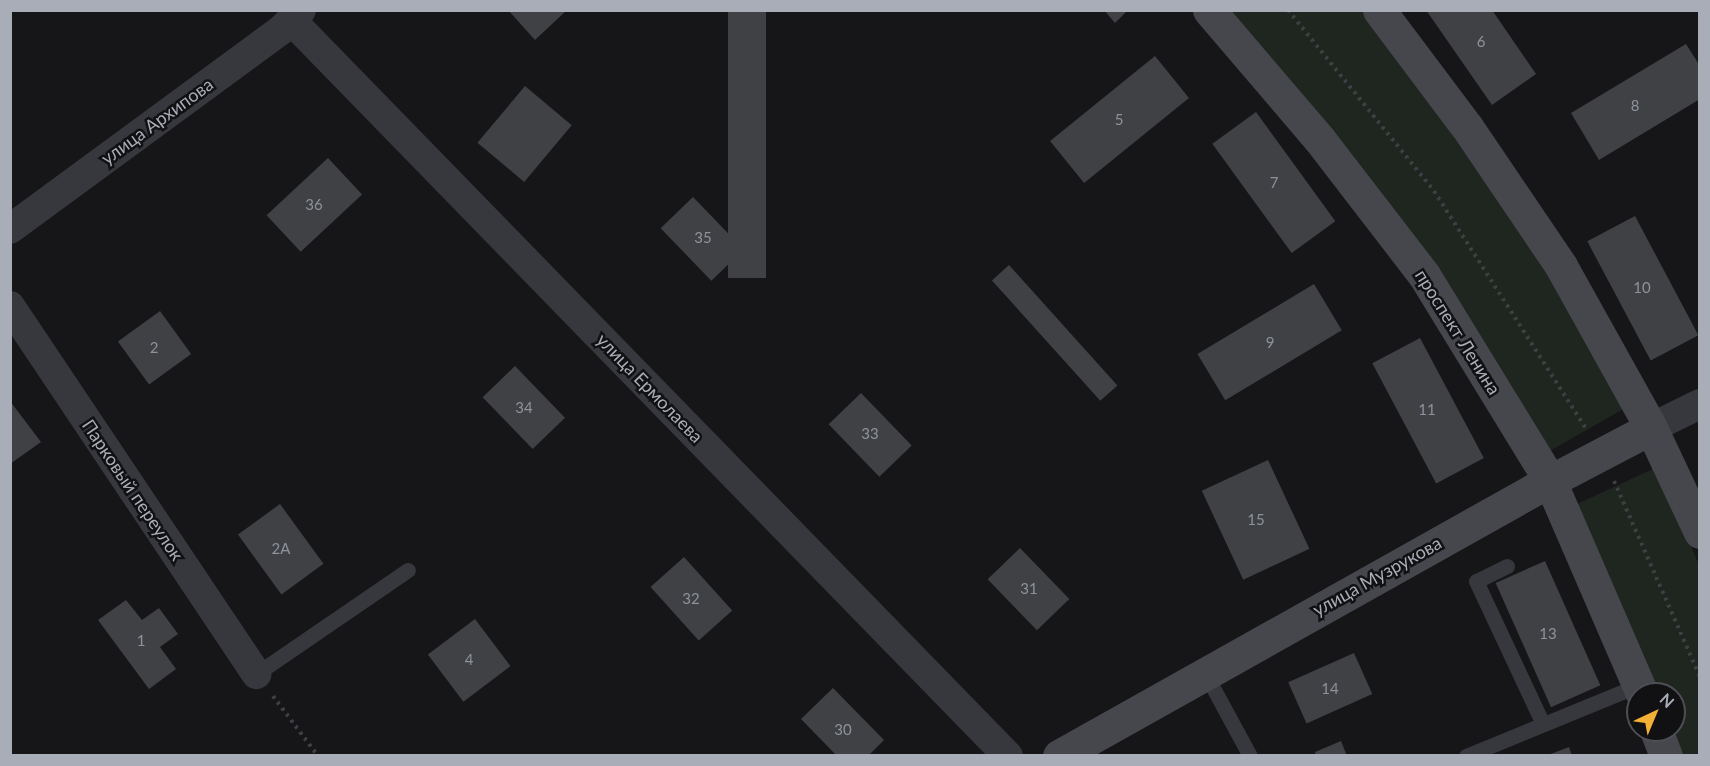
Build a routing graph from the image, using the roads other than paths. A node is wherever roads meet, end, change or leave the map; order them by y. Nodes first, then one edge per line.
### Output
1 (1209, 10) edge
2 (1379, 10) edge
3 (296, 16) edge
4 (10, 229) edge
5 (10, 306) edge
6 (1700, 404) edge
7 (1651, 428) junction
8 (1550, 481) junction
9 (1700, 532) edge
10 (1507, 566) dead end
11 (408, 570) dead end
12 (1205, 673) junction
13 (256, 674) joint
14 (1637, 682) edge
15 (1626, 695) edge
16 (1543, 724) junction
17 (1008, 756) edge
18 (1059, 756) edge
19 (1251, 756) edge
20 (1466, 756) edge

1 - 8 street, проспект Ленина
2 - 7 street
3 - 4 street, улица Архипова
3 - 17 street, улица Ермолаева
5 - 13 street, Парковый переулок
6 - 7 street, улица Музрукова
7 - 8 street, улица Музрукова
7 - 9 street
8 - 12 street, улица Музрукова
8 - 14 street, проспект Ленина
10 - 16 lane
11 - 13 lane
12 - 18 street, улица Музрукова
12 - 19 lane
15 - 16 lane
16 - 20 lane

